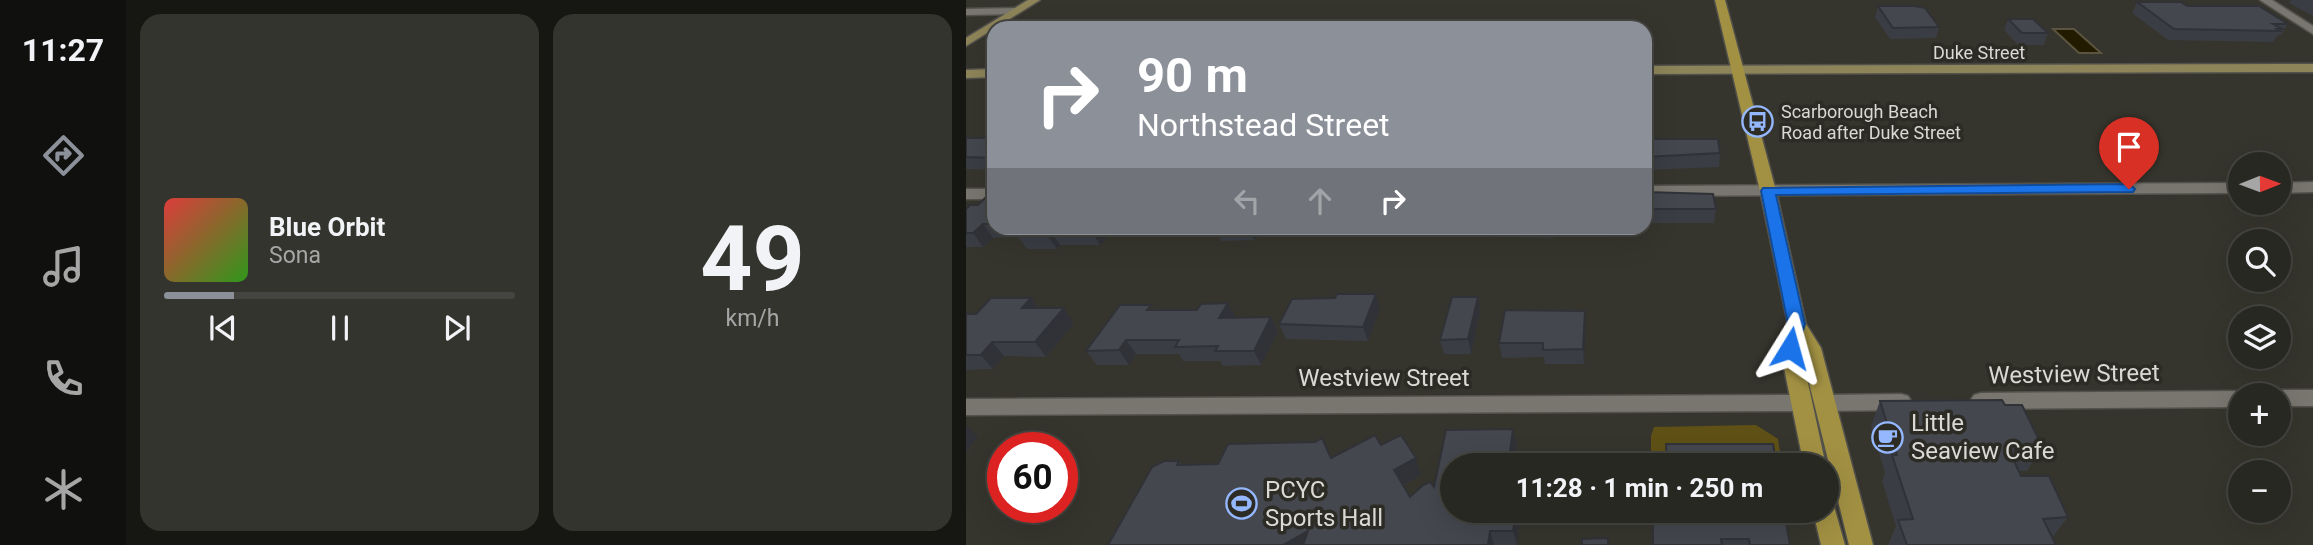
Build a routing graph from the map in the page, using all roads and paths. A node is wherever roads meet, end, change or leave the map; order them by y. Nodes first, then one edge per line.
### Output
1 (1025, 0) edge
2 (1035, 0) edge
3 (1720, 0) edge
4 (2264, 0) edge
5 (1012, 11) junction
6 (966, 12) edge
7 (994, 21) edge
8 (998, 21) edge
9 (987, 25) edge
10 (987, 28) edge
11 (2313, 31) edge
12 (966, 37) edge
13 (966, 43) edge
14 (2313, 68) edge
15 (1737, 70) junction
16 (1652, 71) edge
17 (969, 73) edge
18 (987, 73) edge
19 (2313, 187) edge
20 (2228, 188) edge
21 (2291, 188) edge
22 (1652, 191) edge
23 (1768, 191) junction
24 (966, 194) edge
25 (987, 194) edge
26 (1797, 324) junction
27 (2291, 398) edge
28 (2313, 398) edge
29 (2228, 399) edge
30 (1965, 401) edge
31 (1926, 402) edge
32 (1801, 403) junction
33 (1825, 403) junction
34 (966, 407) edge
35 (1812, 453) edge
36 (1828, 523) edge
37 (1833, 545) edge
38 (1861, 545) edge

1 - 5 main road
2 - 5 main road
3 - 15 main road
4 - 11 street
5 - 6 street
5 - 7 main road
5 - 8 main road
9 - 12 main road
10 - 13 main road
14 - 15 main road, Duke Street
15 - 16 main road, Duke Street
15 - 23 main road
17 - 18 main road
19 - 21 street
20 - 23 street
22 - 23 street
23 - 26 main road
24 - 25 street
26 - 32 main road
26 - 33 main road
27 - 28 street
29 - 30 street, Westview Street
31 - 33 street
32 - 34 street, Westview Street
32 - 35 main road
33 - 38 main road
36 - 37 main road

